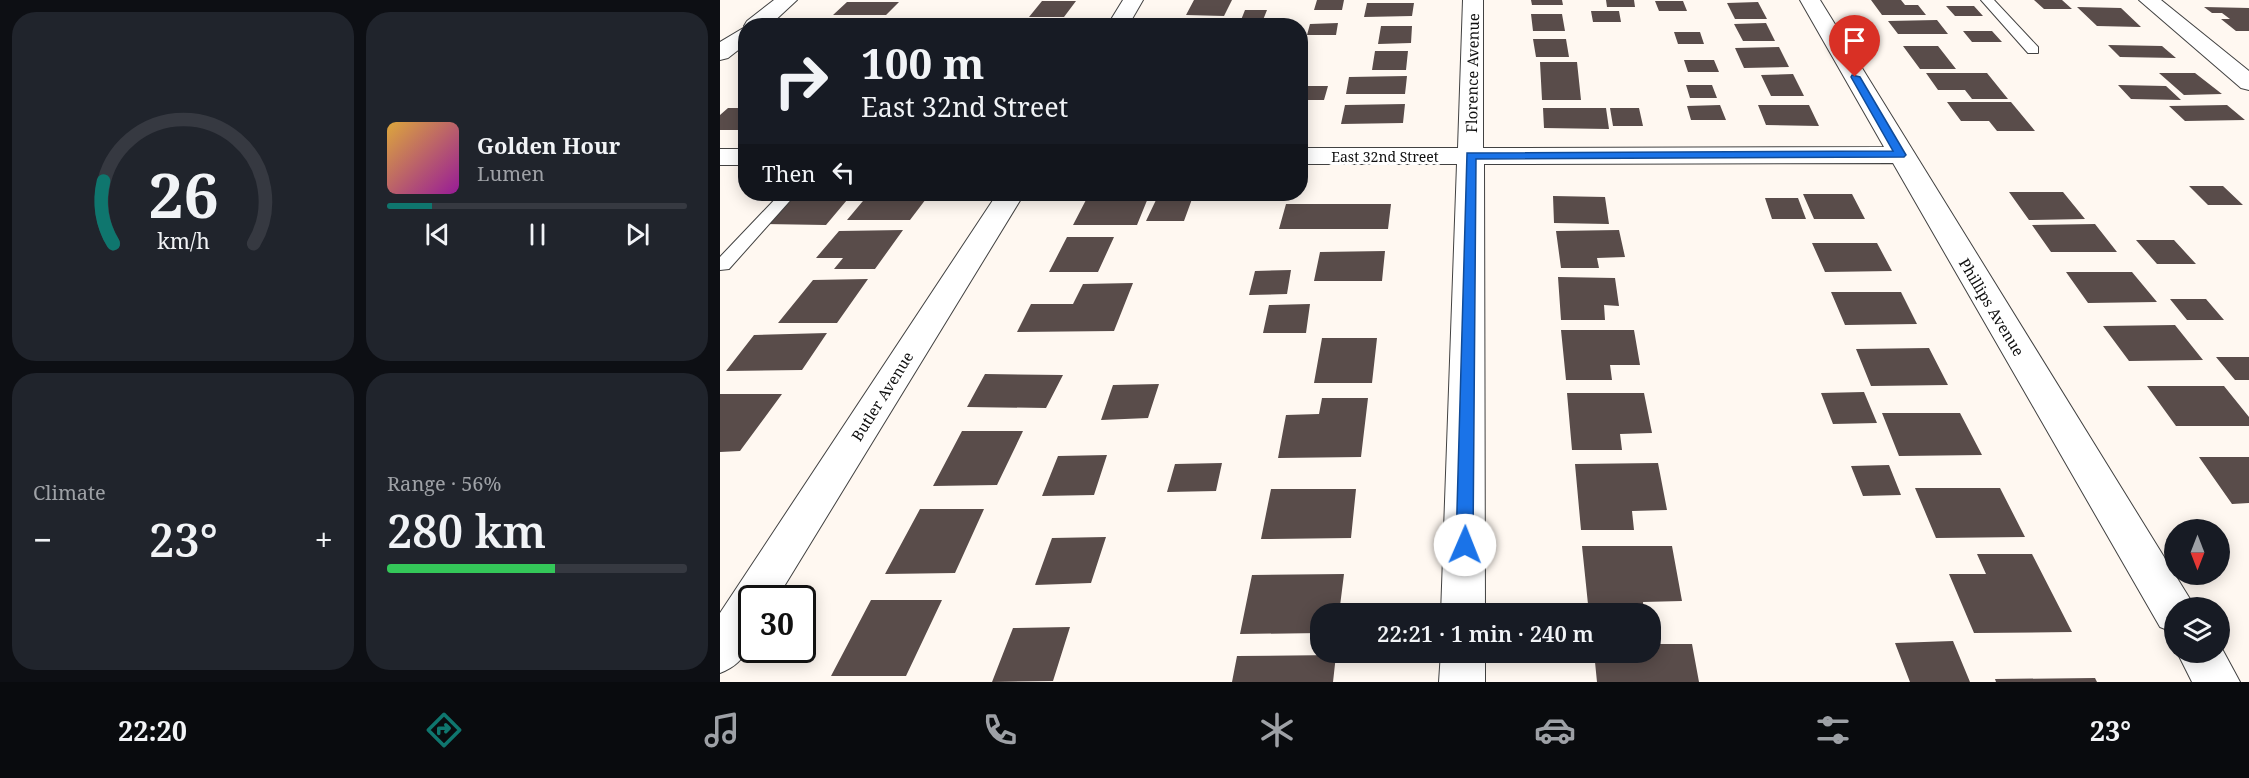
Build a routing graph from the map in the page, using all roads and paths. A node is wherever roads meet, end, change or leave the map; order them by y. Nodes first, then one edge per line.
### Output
1 (787, 0) edge
2 (1133, 0) edge
3 (1473, 0) edge
4 (1810, 0) edge
5 (1986, 0) edge
6 (2149, 0) edge
7 (765, 18) edge
8 (1122, 18) edge
9 (738, 39) edge
10 (2033, 50) dead end
11 (720, 53) edge
12 (2249, 83) edge
13 (1900, 155) junction
14 (1308, 156) edge
15 (1471, 156) junction
16 (720, 157) edge
17 (738, 157) edge
18 (782, 201) edge
19 (1006, 201) edge
20 (723, 265) dead end
21 (762, 585) edge
22 (2165, 597) edge
23 (1463, 603) edge
24 (738, 624) edge
25 (720, 652) edge
26 (1463, 663) edge
27 (2206, 663) edge
28 (1462, 682) edge
29 (2217, 682) edge

1 - 7 street
2 - 8 street
3 - 15 street, Florence Avenue
4 - 13 street, Phillips Avenue
5 - 10 lane
6 - 12 street
9 - 11 street
13 - 15 street, East 32nd Street
13 - 22 street, Phillips Avenue
14 - 15 street, East 32nd Street
15 - 23 street, Florence Avenue
16 - 17 street
18 - 20 lane
19 - 21 street, Butler Avenue
24 - 25 street, Butler Avenue
26 - 28 street
27 - 29 street

